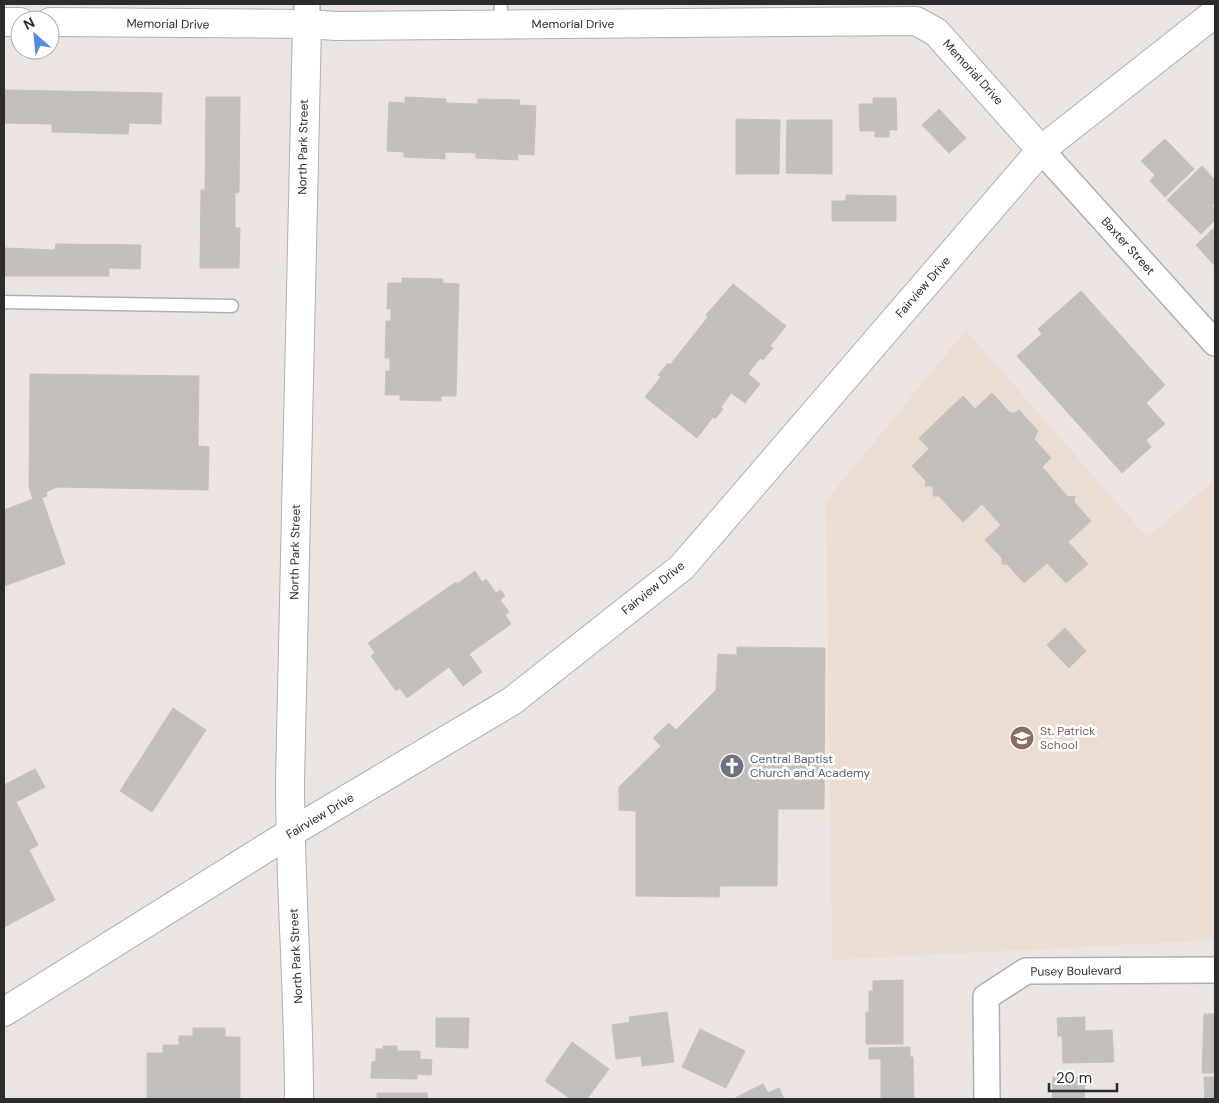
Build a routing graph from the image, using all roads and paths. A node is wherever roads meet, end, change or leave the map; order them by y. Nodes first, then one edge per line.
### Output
1 (1215, 13) edge
2 (307, 14) edge
3 (501, 14) edge
4 (60, 22) edge
5 (1042, 150) junction
6 (4, 302) edge
7 (232, 306) dead end
8 (1215, 343) edge
9 (290, 833) junction
10 (1215, 970) edge
11 (4, 1012) edge
12 (299, 1099) edge
13 (987, 1099) edge

1 - 5 main road, Fairview Drive
2 - 3 main road, Memorial Drive
2 - 4 main road, Memorial Drive
2 - 9 main road, North Park Street
3 - 5 main road, Memorial Drive
5 - 8 street, Baxter Street
5 - 9 main road, Fairview Drive
6 - 7 lane
9 - 11 main road, Fairview Drive
9 - 12 main road, North Park Street
10 - 13 street, Pusey Boulevard

